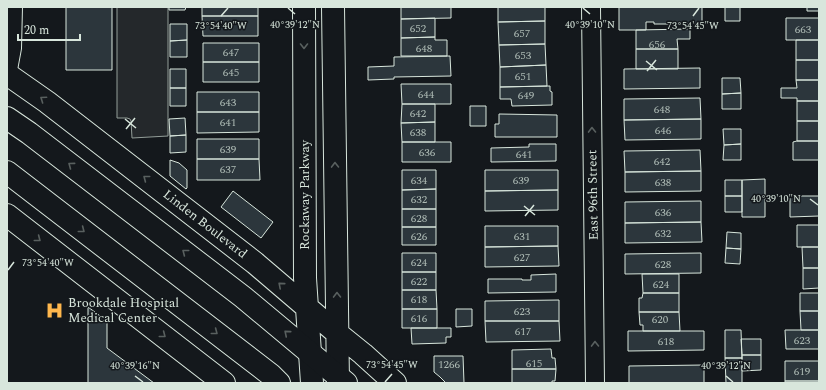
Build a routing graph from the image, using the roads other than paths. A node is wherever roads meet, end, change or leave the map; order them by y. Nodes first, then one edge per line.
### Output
1 (13, 7) edge
2 (304, 7) edge
3 (333, 7) edge
4 (591, 7) edge
5 (7, 74) edge
6 (7, 118) edge
7 (7, 172) edge
8 (7, 215) edge
9 (307, 307) junction
10 (337, 334) junction
11 (310, 353) junction
12 (341, 381) edge
13 (224, 383) edge
14 (280, 383) edge
15 (312, 383) edge
16 (395, 383) edge
17 (595, 383) edge

1 - 5 street
2 -> 9 main road, Rockaway Parkway
10 -> 3 main road
17 -> 4 street, East 96th Street
9 -> 5 main road, Linden Boulevard
11 -> 6 main road
7 -> 14 main road
8 -> 13 main road
9 - 10 main road, Linden Boulevard
9 - 11 main road, Rockaway Parkway
10 - 12 main road
10 - 16 main road, Linden Boulevard
11 - 12 main road
11 - 15 main road, Rockaway Parkway

